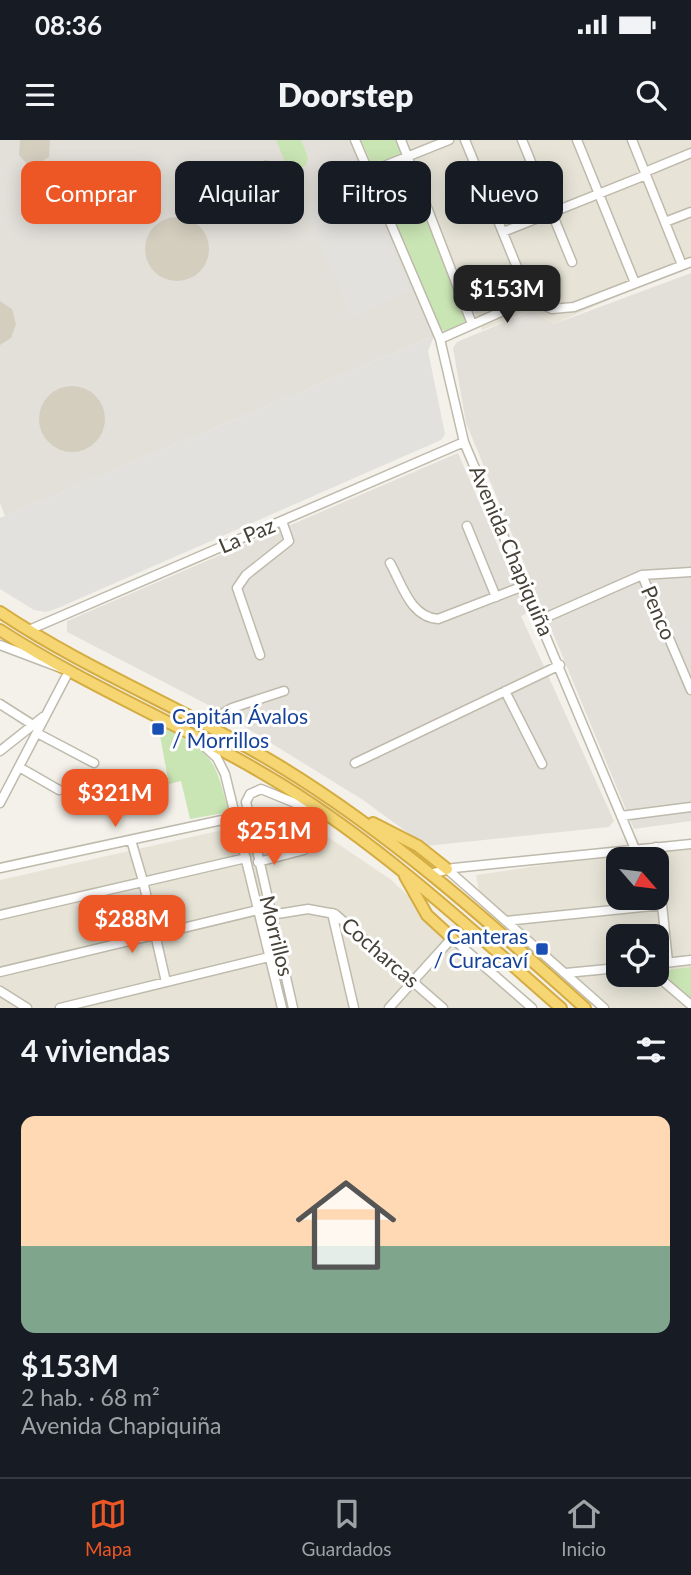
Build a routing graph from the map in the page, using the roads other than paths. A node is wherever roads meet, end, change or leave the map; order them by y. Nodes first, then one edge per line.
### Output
1 (355, 140) edge
2 (401, 140) edge
3 (449, 140) edge
4 (465, 140) edge
5 (523, 140) edge
6 (577, 140) edge
7 (632, 140) edge
8 (691, 153) edge
9 (408, 157) junction
10 (364, 161) edge
11 (398, 161) edge
12 (531, 161) edge
13 (645, 173) junction
14 (599, 193) junction
15 (563, 208) edge
16 (691, 212) edge
17 (665, 222) junction
18 (391, 224) edge
19 (523, 224) edge
20 (557, 224) edge
21 (503, 232) junction
22 (572, 262) dead end
23 (687, 263) edge
24 (635, 283) junction
25 (530, 299) junction
26 (472, 324) junction
27 (440, 339) junction
28 (464, 442) junction
29 (282, 521) junction
30 (467, 526) dead end
31 (390, 563) dead end
32 (691, 572) edge
33 (642, 575) junction
34 (526, 585) junction
35 (496, 597) junction
36 (0, 612) edge
37 (540, 620) junction
38 (0, 630) edge
39 (29, 630) junction
40 (0, 645) edge
41 (260, 655) dead end
42 (560, 665) junction
43 (69, 671) junction
44 (691, 690) edge
45 (284, 691) dead end
46 (505, 691) junction
47 (0, 704) edge
48 (205, 724) junction
49 (35, 729) junction
50 (189, 734) junction
51 (0, 751) edge
52 (94, 763) dead end
53 (355, 763) dead end
54 (542, 764) dead end
55 (19, 767) junction
56 (59, 790) dead end
57 (0, 803) edge
58 (691, 807) edge
59 (349, 811) junction
60 (621, 816) junction
61 (236, 817) junction
62 (337, 821) junction
63 (131, 840) junction
64 (691, 844) edge
65 (634, 847) edge
66 (665, 847) edge
67 (304, 850) dead end
68 (606, 852) edge
69 (246, 858) junction
70 (258, 862) junction
71 (0, 868) edge
72 (400, 868) junction
73 (447, 869) junction
74 (430, 874) junction
75 (144, 881) junction
76 (258, 909) junction
77 (613, 910) edge
78 (332, 913) junction
79 (0, 915) edge
80 (271, 915) junction
81 (506, 921) junction
82 (155, 934) junction
83 (452, 937) junction
84 (270, 957) junction
85 (691, 960) edge
86 (669, 962) edge
87 (606, 969) edge
88 (0, 972) edge
89 (566, 973) junction
90 (166, 982) junction
91 (413, 982) junction
92 (669, 986) edge
93 (0, 991) edge
94 (691, 1005) edge
95 (281, 1007) edge
96 (27, 1008) edge
97 (61, 1008) edge
98 (271, 1008) edge
99 (293, 1008) edge
100 (354, 1008) edge
101 (389, 1008) edge
102 (443, 1008) edge
103 (532, 1008) edge
104 (561, 1008) edge
105 (585, 1008) edge
106 (604, 1008) edge

1 - 10 street, Avenida Chapiquiña
2 - 9 street
3 - 9 street
4 - 21 street
5 - 12 street
6 - 14 street
7 - 13 street
8 - 13 street
9 - 11 street
9 - 26 street
13 - 14 street
13 - 17 street
14 - 15 street
14 - 24 street
16 - 17 street
17 - 23 street
18 - 27 street, Avenida Chapiquiña
19 - 21 street
20 - 22 street
21 - 25 street
23 - 24 street
24 - 25 street
25 - 26 street
26 - 27 street
27 - 28 street, Avenida Chapiquiña
28 - 29 street, La Paz
28 - 34 street, Avenida Chapiquiña
29 - 39 street, La Paz
29 - 41 street
30 - 35 street
31 - 35 street
32 - 33 street
33 - 37 street
33 - 44 street, Penco
34 - 35 street
34 - 37 street, Avenida Chapiquiña
36 - 39 highway
37 - 42 street, Avenida Chapiquiña
38 - 43 highway
39 - 48 highway
40 - 43 street
42 - 46 street
42 - 60 street, Avenida Chapiquiña
43 - 49 street
43 - 50 highway
45 - 48 street
46 - 53 street
46 - 54 street
47 - 49 street
48 - 59 highway
49 - 51 street
49 - 52 street
49 - 55 street
50 - 61 street, Morrillos
50 - 62 highway
55 - 56 street
55 - 57 street
58 - 60 street
59 - 73 highway
59 - 74 highway
60 - 65 street, Avenida Chapiquiña
61 - 63 street
61 - 69 street, Morrillos
62 - 70 street, Morrillos
62 - 72 highway
63 - 71 street
63 - 75 street
64 - 66 street
67 - 70 street
68 - 73 street
69 - 75 street
69 - 76 street, Morrillos
70 - 80 street, Morrillos
72 - 74 highway
72 - 83 highway
72 - 104 highway
73 - 74 street
73 - 81 street
74 - 105 highway
75 - 79 street
75 - 82 street
76 - 82 street
76 - 84 street, Morrillos
77 - 81 street
78 - 80 street, Cocharcas
78 - 91 street, Cocharcas
78 - 100 street
80 - 99 street, Morrillos
81 - 89 street
82 - 88 street
82 - 90 street
83 - 91 street
83 - 103 street
84 - 90 street
84 - 95 street, Morrillos
85 - 86 street
87 - 89 street
89 - 106 street
90 - 97 street
91 - 101 street
91 - 102 street, Cocharcas
92 - 94 street
93 - 96 street
95 - 98 street

